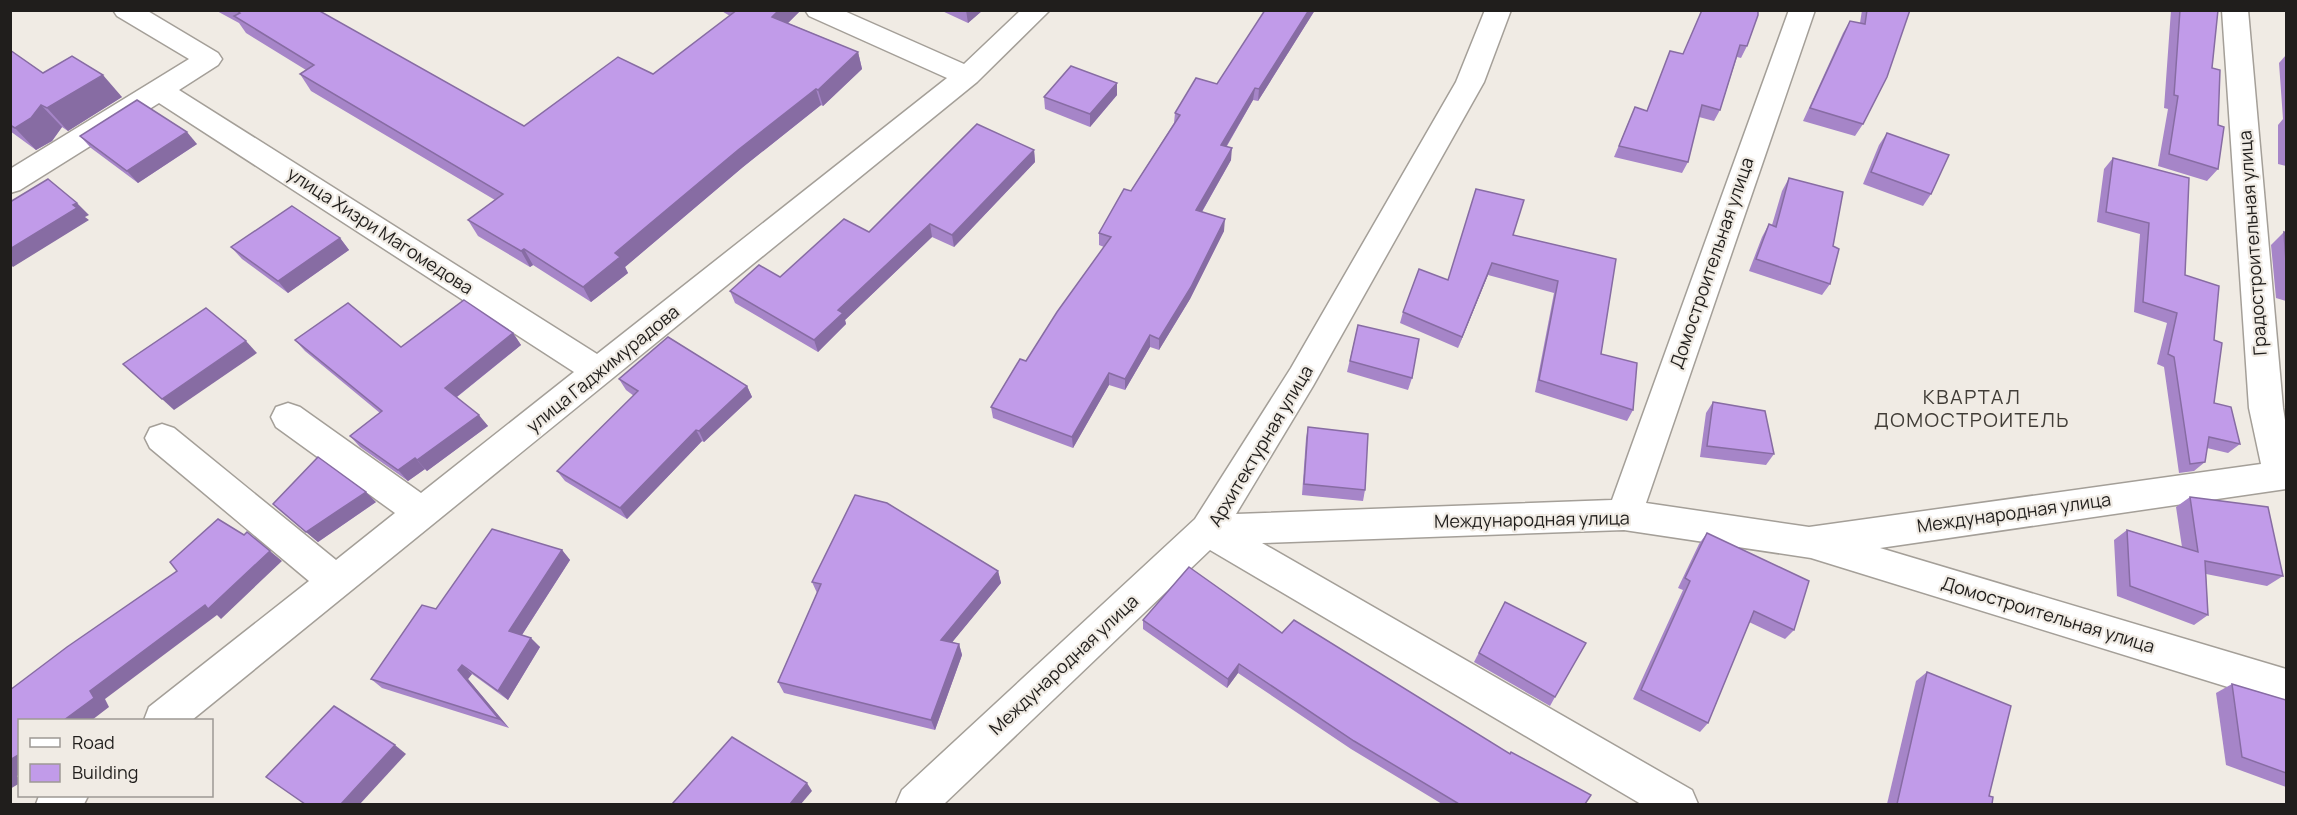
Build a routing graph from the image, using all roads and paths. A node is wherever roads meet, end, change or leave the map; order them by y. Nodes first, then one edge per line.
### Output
1 (126, 10) edge
2 (818, 10) edge
3 (1037, 10) edge
4 (1498, 10) edge
5 (1802, 10) edge
6 (2235, 10) edge
7 (967, 76) junction
8 (159, 90) junction
9 (10, 183) edge
10 (600, 372) junction
11 (288, 417) dead end
12 (162, 438) dead end
13 (2283, 474) edge
14 (422, 513) junction
15 (1624, 515) junction
16 (1207, 530) junction
17 (1809, 543) junction
18 (337, 583) junction
19 (2286, 687) edge
20 (164, 719) edge
21 (932, 801) edge
22 (1678, 804) edge

1 - 8 street
2 - 7 street
3 - 7 street, улица Гаджимурадова
4 - 16 street, Архитектурная улица
5 - 15 street, Домостроительная улица
6 - 13 street, Градостроительная улица
7 - 10 street, улица Гаджимурадова
8 - 9 street
8 - 10 street, улица Хизри Магомедова
10 - 14 street, улица Гаджимурадова
11 - 14 street
12 - 18 street
13 - 17 street, Международная улица
14 - 18 street, улица Гаджимурадова
15 - 16 street, Международная улица
15 - 17 street, Международная улица
16 - 21 street, Международная улица
16 - 22 street, Архитектурная улица
17 - 19 street, Домостроительная улица
18 - 20 street, улица Гаджимурадова

